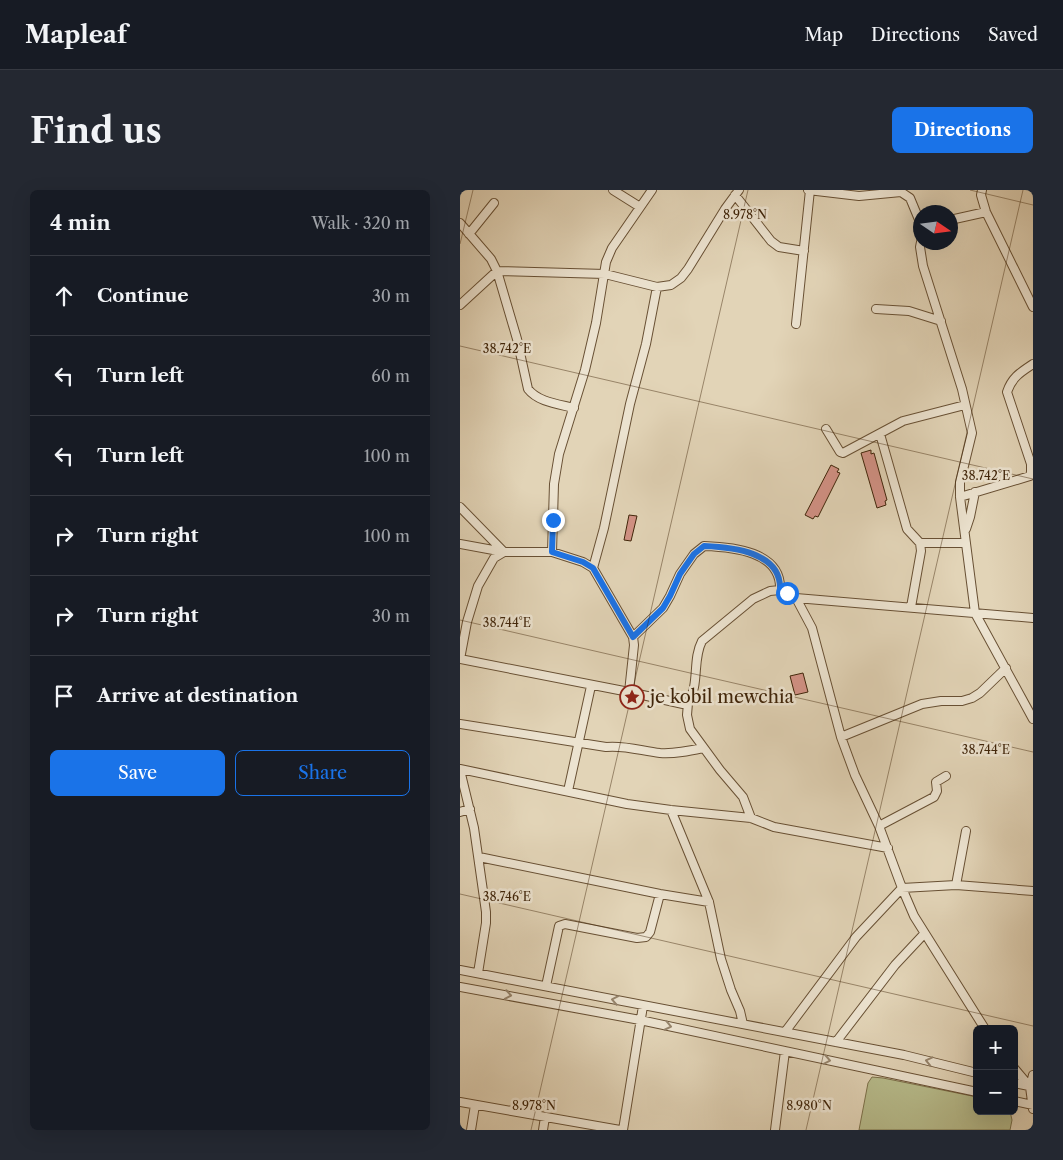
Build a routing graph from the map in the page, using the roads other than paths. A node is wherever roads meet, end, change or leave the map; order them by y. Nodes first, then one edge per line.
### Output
1 (612, 190) edge
2 (652, 190) edge
3 (809, 190) edge
4 (982, 190) edge
5 (737, 193) edge
6 (494, 204) dead end
7 (913, 205) edge
8 (640, 207) junction
9 (986, 212) junction
10 (958, 218) edge
11 (460, 223) edge
12 (469, 234) junction
13 (920, 250) edge
14 (804, 251) junction
15 (497, 271) junction
16 (605, 274) junction
17 (657, 287) junction
18 (460, 305) edge
19 (1033, 307) edge
20 (876, 309) dead end
21 (941, 321) junction
22 (796, 324) dead end
23 (1033, 364) edge
24 (965, 405) junction
25 (574, 408) junction
26 (826, 429) dead end
27 (880, 434) junction
28 (975, 492) junction
29 (960, 497) junction
30 (460, 507) edge
31 (965, 532) junction
32 (920, 543) junction
33 (966, 543) junction
34 (460, 544) edge
35 (504, 552) junction
36 (552, 552) junction
37 (593, 568) junction
38 (780, 590) junction
39 (796, 598) junction
40 (911, 607) junction
41 (975, 613) junction
42 (1033, 618) edge
43 (633, 637) junction
44 (460, 659) edge
45 (1006, 668) junction
46 (591, 686) junction
47 (629, 692) junction
48 (688, 703) junction
49 (1033, 719) edge
50 (460, 724) edge
51 (841, 737) junction
52 (578, 743) junction
53 (703, 748) junction
54 (460, 769) edge
55 (946, 776) dead end
56 (568, 790) junction
57 (470, 809) junction
58 (671, 810) junction
59 (460, 812) edge
60 (751, 818) junction
61 (879, 826) junction
62 (966, 832) dead end
63 (888, 848) junction
64 (479, 857) junction
65 (956, 885) junction
66 (902, 888) junction
67 (1033, 891) edge
68 (660, 894) junction
69 (709, 902) junction
70 (924, 934) junction
71 (460, 970) edge
72 (478, 973) junction
73 (546, 986) junction
74 (460, 987) edge
75 (643, 1006) junction
76 (640, 1020) junction
77 (743, 1024) junction
78 (982, 1025) edge
79 (785, 1032) junction
80 (836, 1042) junction
81 (785, 1051) junction
82 (1016, 1070) edge
83 (973, 1072) edge
84 (1033, 1075) edge
85 (1018, 1083) edge
86 (1031, 1087) edge
87 (973, 1091) edge
88 (460, 1102) edge
89 (1018, 1102) edge
90 (475, 1105) junction
91 (1033, 1106) edge
92 (545, 1117) junction
93 (471, 1130) edge
94 (543, 1130) edge
95 (621, 1130) edge
96 (775, 1130) edge

1 - 8 street
2 - 8 street
3 - 7 street
3 - 14 street
4 - 9 street
5 - 14 street
5 - 17 street
6 - 12 street
8 - 16 street
9 - 10 street
9 - 19 street
11 - 12 street
12 - 15 street
13 - 21 street
14 - 22 street
15 - 16 street
15 - 18 street
15 - 25 street
16 - 17 street
16 - 25 street
17 - 37 street
20 - 21 street
21 - 24 street
23 - 28 street
24 - 27 street
24 - 29 street
25 - 36 street
26 - 27 street
27 - 32 street
28 - 29 street
28 - 31 street
29 - 31 street
30 - 35 street
31 - 33 street
32 - 33 street
32 - 40 street
33 - 41 street
34 - 35 street
35 - 36 street
35 - 44 street
36 - 37 street
37 - 43 street
38 - 39 street
38 - 43 street
38 - 48 street
39 - 40 street
39 - 51 street
40 - 41 street
41 - 42 street
41 - 45 street
43 - 47 street
44 - 46 street
45 - 49 street
45 - 51 street
46 - 47 street
46 - 52 street
47 - 48 street
48 - 53 street
50 - 52 street
51 - 61 street
52 - 53 street
52 - 56 street
53 - 60 street
54 - 56 street
54 - 57 street
55 - 61 street
56 - 58 street
57 - 59 street
57 - 64 street
58 - 60 street
58 - 69 street
60 - 63 street
61 - 63 street
62 - 65 street
63 - 66 street
64 - 68 street
64 - 72 street
65 - 66 street
65 - 67 street
66 - 70 street
66 - 79 street
68 - 69 street
68 - 73 street
69 - 77 street
70 - 78 street
70 - 80 street
71 - 72 street
72 - 73 street
75 -> 73 street
74 -> 76 street
75 - 76 street
75 - 77 street
76 -> 81 street
76 - 95 street
77 - 79 street
79 - 80 street
83 -> 80 street
81 -> 87 street
81 - 96 street
82 - 86 street
84 - 86 street
85 - 86 street
86 - 91 street
88 - 90 street
89 - 91 street
90 - 92 street
90 - 93 street
92 - 94 street
92 - 95 street

